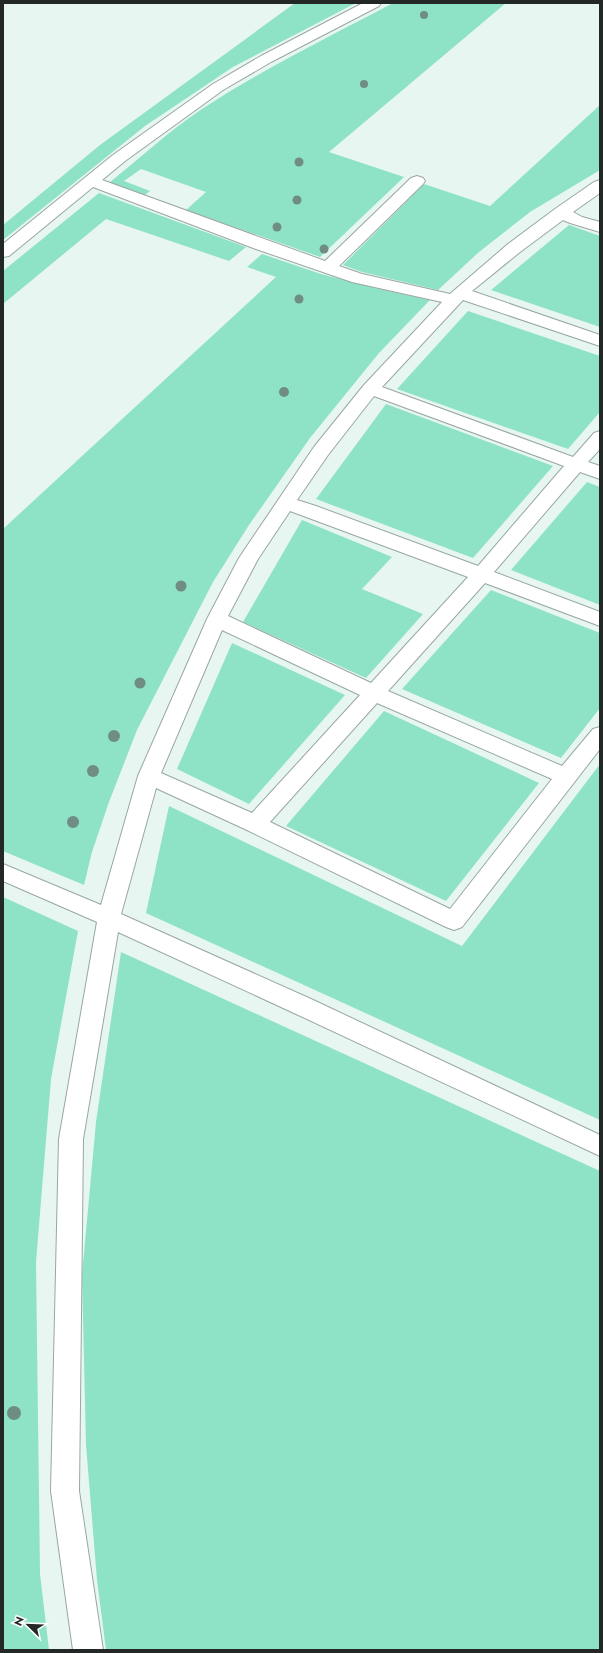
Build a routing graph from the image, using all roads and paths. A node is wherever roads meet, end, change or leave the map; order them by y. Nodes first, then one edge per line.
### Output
1 (374, 3) edge
2 (90, 181) junction
3 (417, 181) dead end
4 (600, 185) edge
5 (561, 212) junction
6 (600, 227) edge
7 (3, 252) edge
8 (328, 268) junction
9 (456, 297) junction
10 (600, 341) edge
11 (370, 389) junction
12 (600, 437) edge
13 (577, 465) junction
14 (600, 472) edge
15 (285, 503) junction
16 (481, 575) junction
17 (216, 619) junction
18 (600, 619) edge
19 (374, 693) junction
20 (600, 734) edge
21 (149, 776) junction
22 (566, 776) junction
23 (255, 824) junction
24 (3, 872) edge
25 (109, 917) junction
26 (600, 1146) edge
27 (88, 1650) edge

1 - 2 lane
2 - 7 lane
2 - 8 lane
3 - 8 lane
4 - 5 lane
5 - 6 lane
5 - 9 lane
8 - 9 lane
9 - 10 lane
9 - 11 lane
11 - 13 lane
11 - 15 lane
12 - 13 lane
13 - 14 lane
13 - 16 lane
15 - 16 lane
15 - 17 lane
16 - 18 lane
16 - 19 lane
17 - 19 lane
17 - 21 lane
19 - 22 lane
19 - 23 lane
20 - 22 lane
21 - 23 lane
21 - 25 lane
22 - 23 lane
24 - 25 lane
25 - 26 lane
25 - 27 lane

